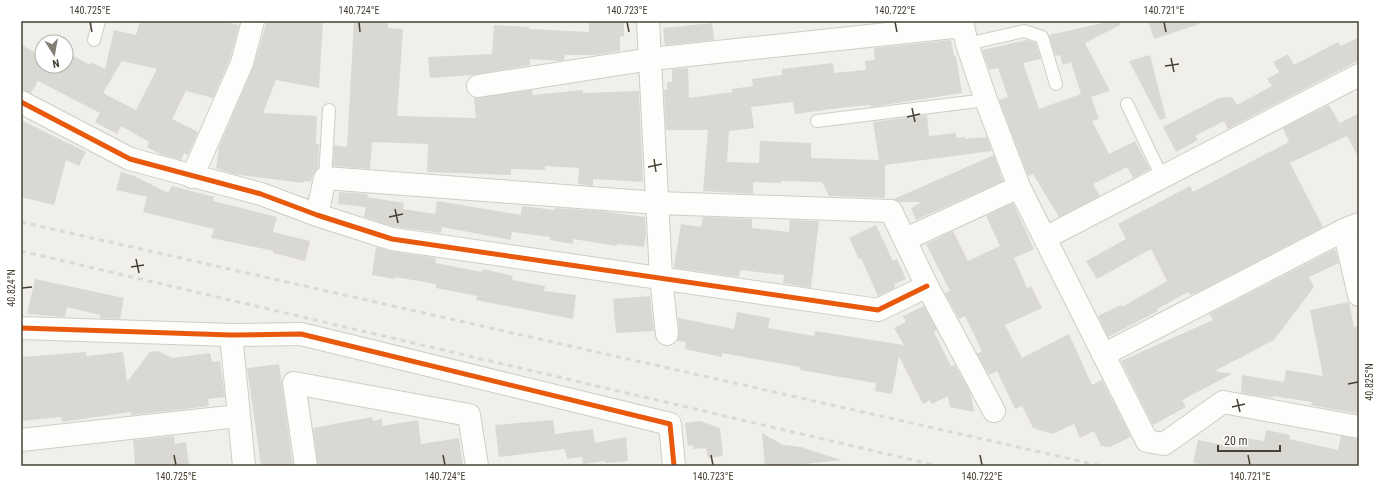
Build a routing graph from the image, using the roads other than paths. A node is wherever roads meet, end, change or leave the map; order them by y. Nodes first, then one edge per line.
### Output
1 (99, 21) edge
2 (253, 21) edge
3 (648, 21) edge
4 (964, 30) edge
5 (94, 40) dead end
6 (651, 60) junction
7 (1359, 75) edge
8 (1056, 84) dead end
9 (478, 86) dead end
10 (986, 100) junction
11 (21, 102) edge
12 (1127, 104) dead end
13 (329, 110) dead end
14 (817, 121) dead end
15 (192, 177) junction
16 (326, 178) junction
17 (1162, 178) junction
18 (1019, 187) junction
19 (658, 203) junction
20 (317, 215) junction
21 (1352, 227) edge
22 (1045, 238) junction
23 (906, 239) junction
24 (662, 277) junction
25 (927, 286) junction
26 (1359, 294) edge
27 (21, 328) edge
28 (667, 334) dead end
29 (231, 335) junction
30 (1103, 355) junction
31 (994, 411) dead end
32 (238, 416) junction
33 (1359, 427) edge
34 (21, 440) edge
35 (244, 466) edge
36 (306, 466) edge
37 (477, 466) edge
38 (674, 466) edge

1 - 5 lane
2 - 15 street
3 - 6 street
4 - 6 street
4 - 8 lane
4 - 10 street
6 - 9 street
6 - 19 street
7 - 17 street
10 - 14 lane
10 - 18 street
11 - 15 street
12 - 17 lane
13 - 16 lane
15 - 20 street
16 - 19 street
16 - 20 street
17 - 22 street
18 - 22 street
18 - 23 street
19 - 23 street
19 - 24 street
20 - 24 street
21 - 26 street
21 - 30 street
22 - 30 street
23 - 25 street
24 - 25 street
24 - 28 street
25 - 31 street
27 - 29 street
29 - 32 street
29 - 38 street
30 - 33 street
32 - 34 street
32 - 35 street
36 - 37 street

